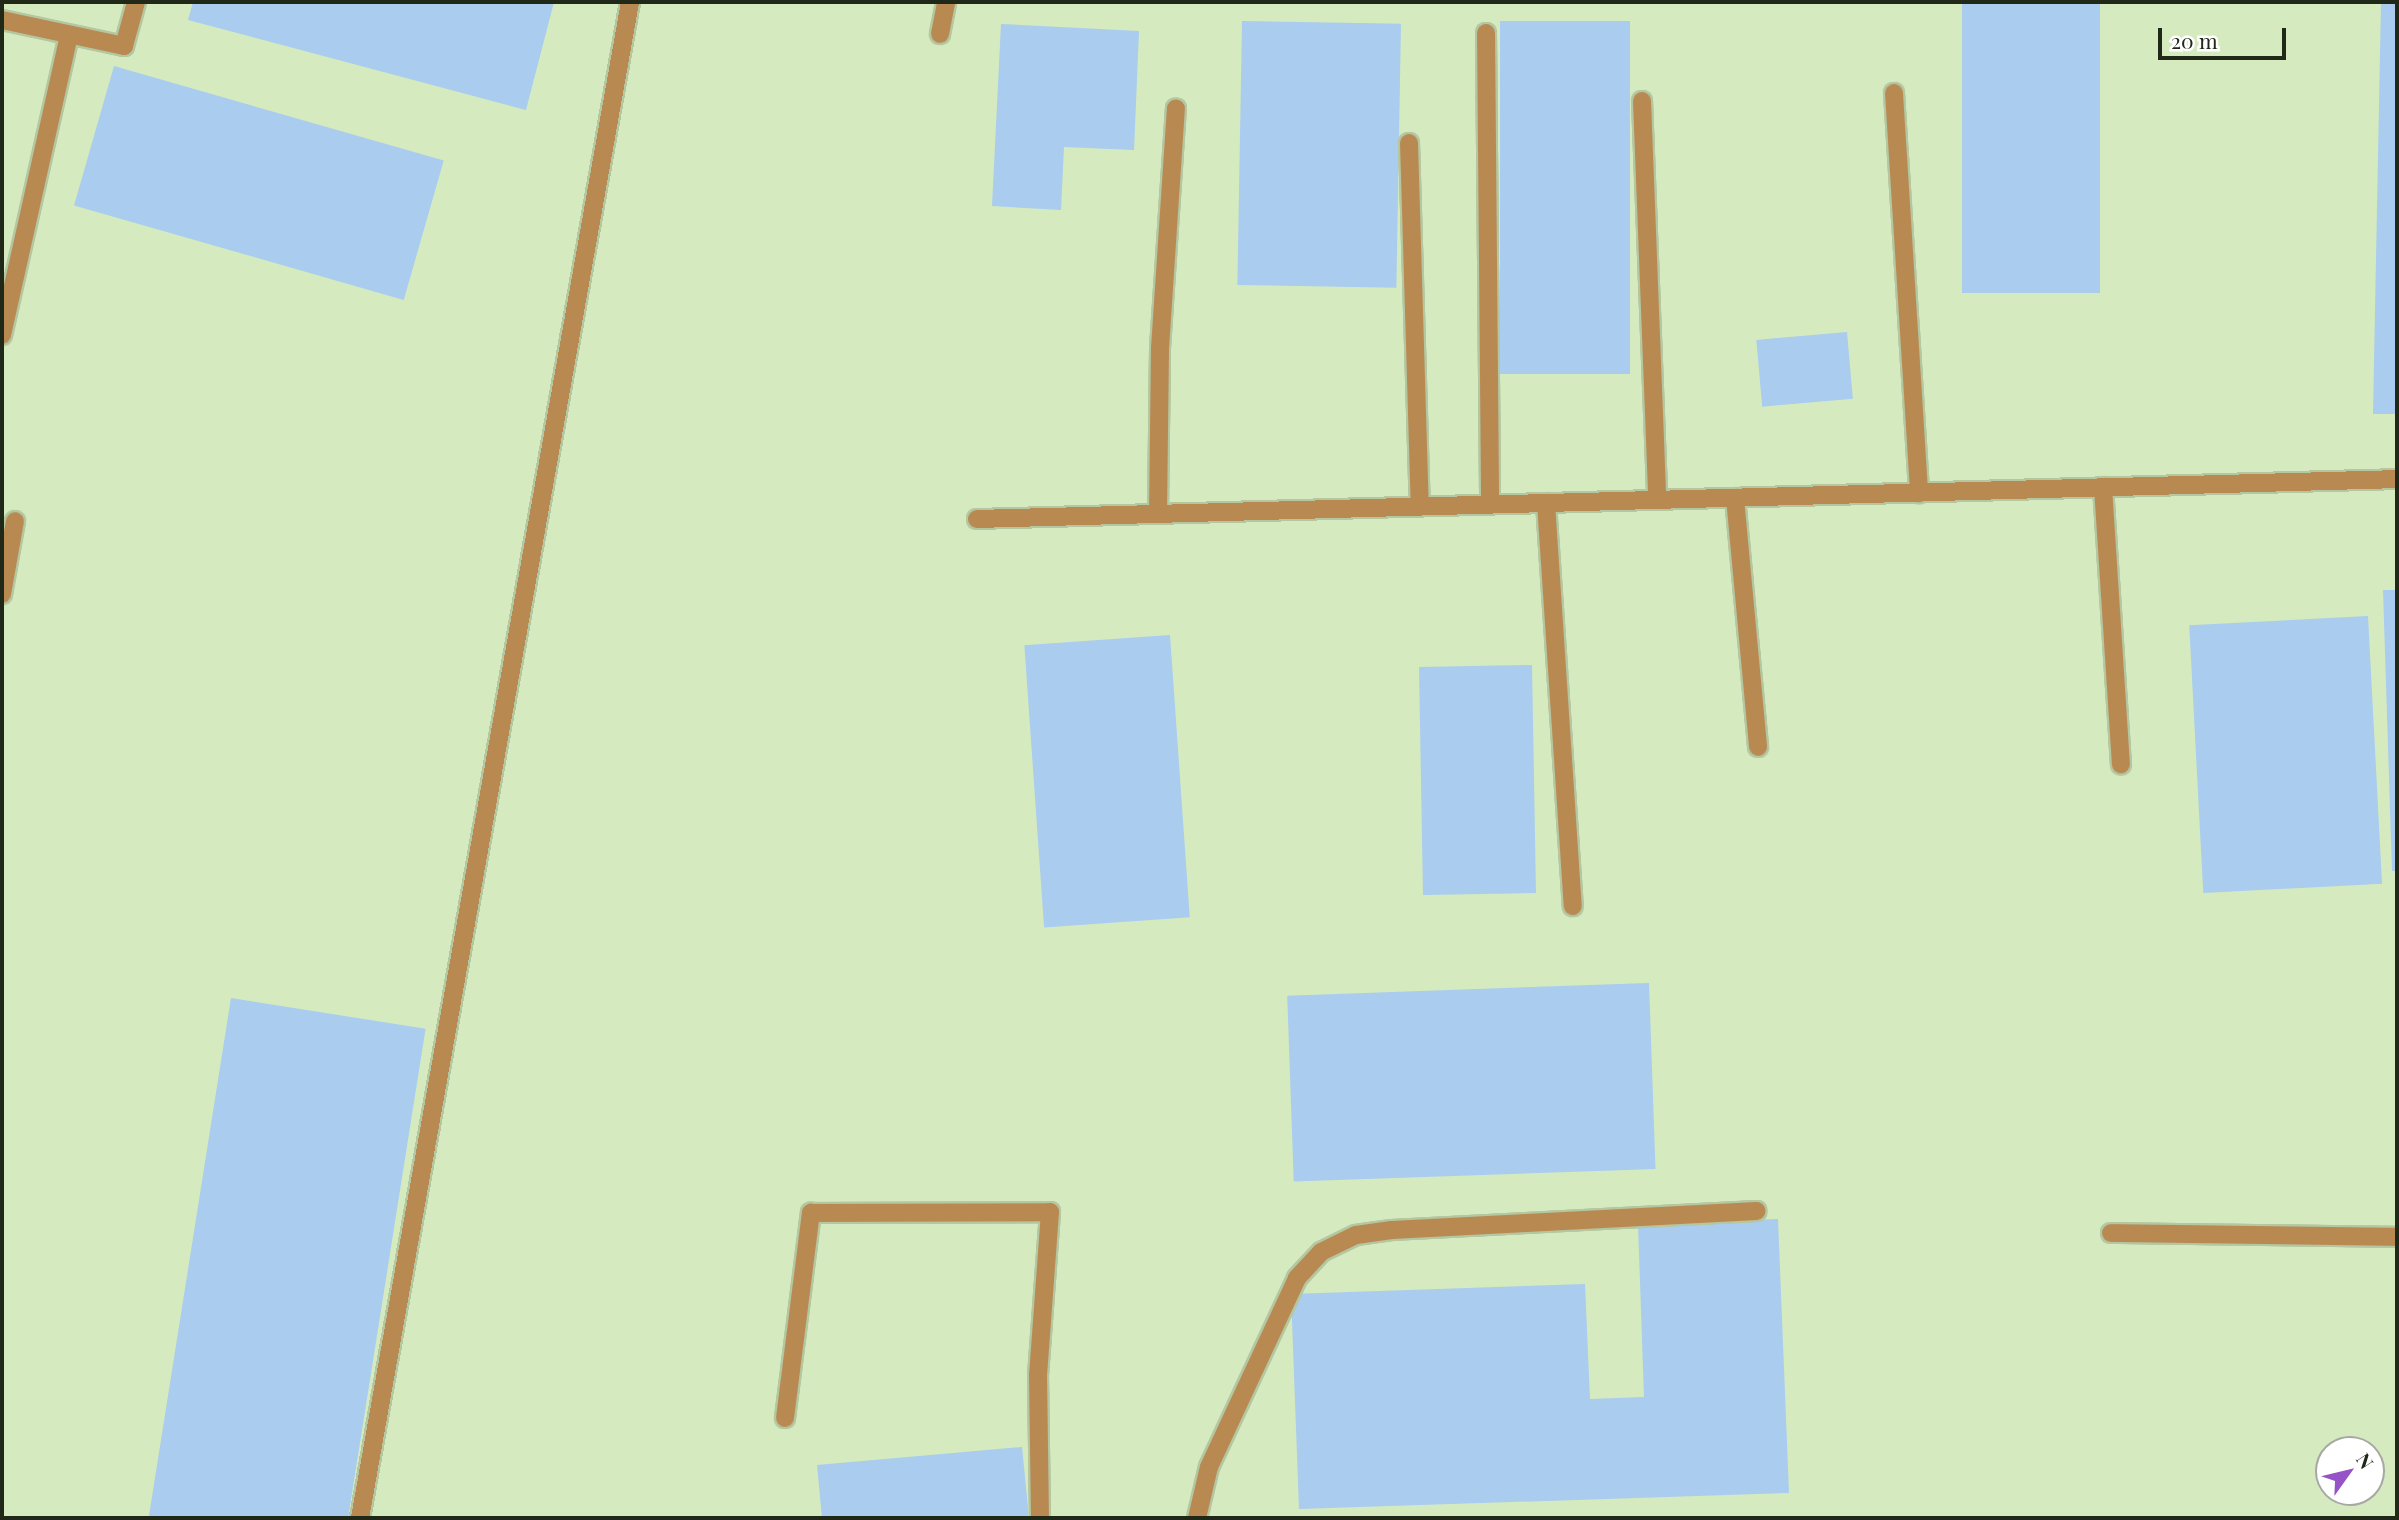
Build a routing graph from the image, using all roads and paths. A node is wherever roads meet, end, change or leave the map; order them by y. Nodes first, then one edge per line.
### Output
1 (136, 2) edge
2 (630, 2) edge
3 (946, 2) edge
4 (2, 20) edge
5 (1486, 33) dead end
6 (69, 34) junction
7 (940, 34) dead end
8 (1894, 93) dead end
9 (1642, 101) dead end
10 (1176, 109) dead end
11 (1409, 143) dead end
12 (2, 335) edge
13 (2397, 479) edge
14 (2103, 487) junction
15 (1919, 493) junction
16 (1735, 498) junction
17 (1657, 500) junction
18 (1546, 503) junction
19 (1490, 504) junction
20 (1420, 506) junction
21 (1158, 513) junction
22 (977, 519) dead end
23 (15, 521) dead end
24 (2, 594) edge
25 (1758, 747) dead end
26 (2121, 764) dead end
27 (1573, 906) dead end
28 (1757, 1211) dead end
29 (2111, 1233) dead end
30 (2397, 1237) edge
31 (785, 1418) dead end
32 (360, 1518) edge
33 (1040, 1518) edge
34 (1197, 1518) edge

1 - 6 lane
2 - 32 lane
3 - 7 lane
4 - 6 lane
5 - 19 lane
6 - 12 lane
8 - 15 lane
9 - 17 lane
10 - 21 lane
11 - 20 lane
13 - 14 lane
14 - 15 lane
14 - 26 lane
15 - 16 lane
16 - 17 lane
16 - 25 lane
17 - 18 lane
18 - 19 lane
18 - 27 lane
19 - 20 lane
20 - 21 lane
21 - 22 lane
23 - 24 lane
28 - 34 lane
29 - 30 lane
31 - 33 lane

